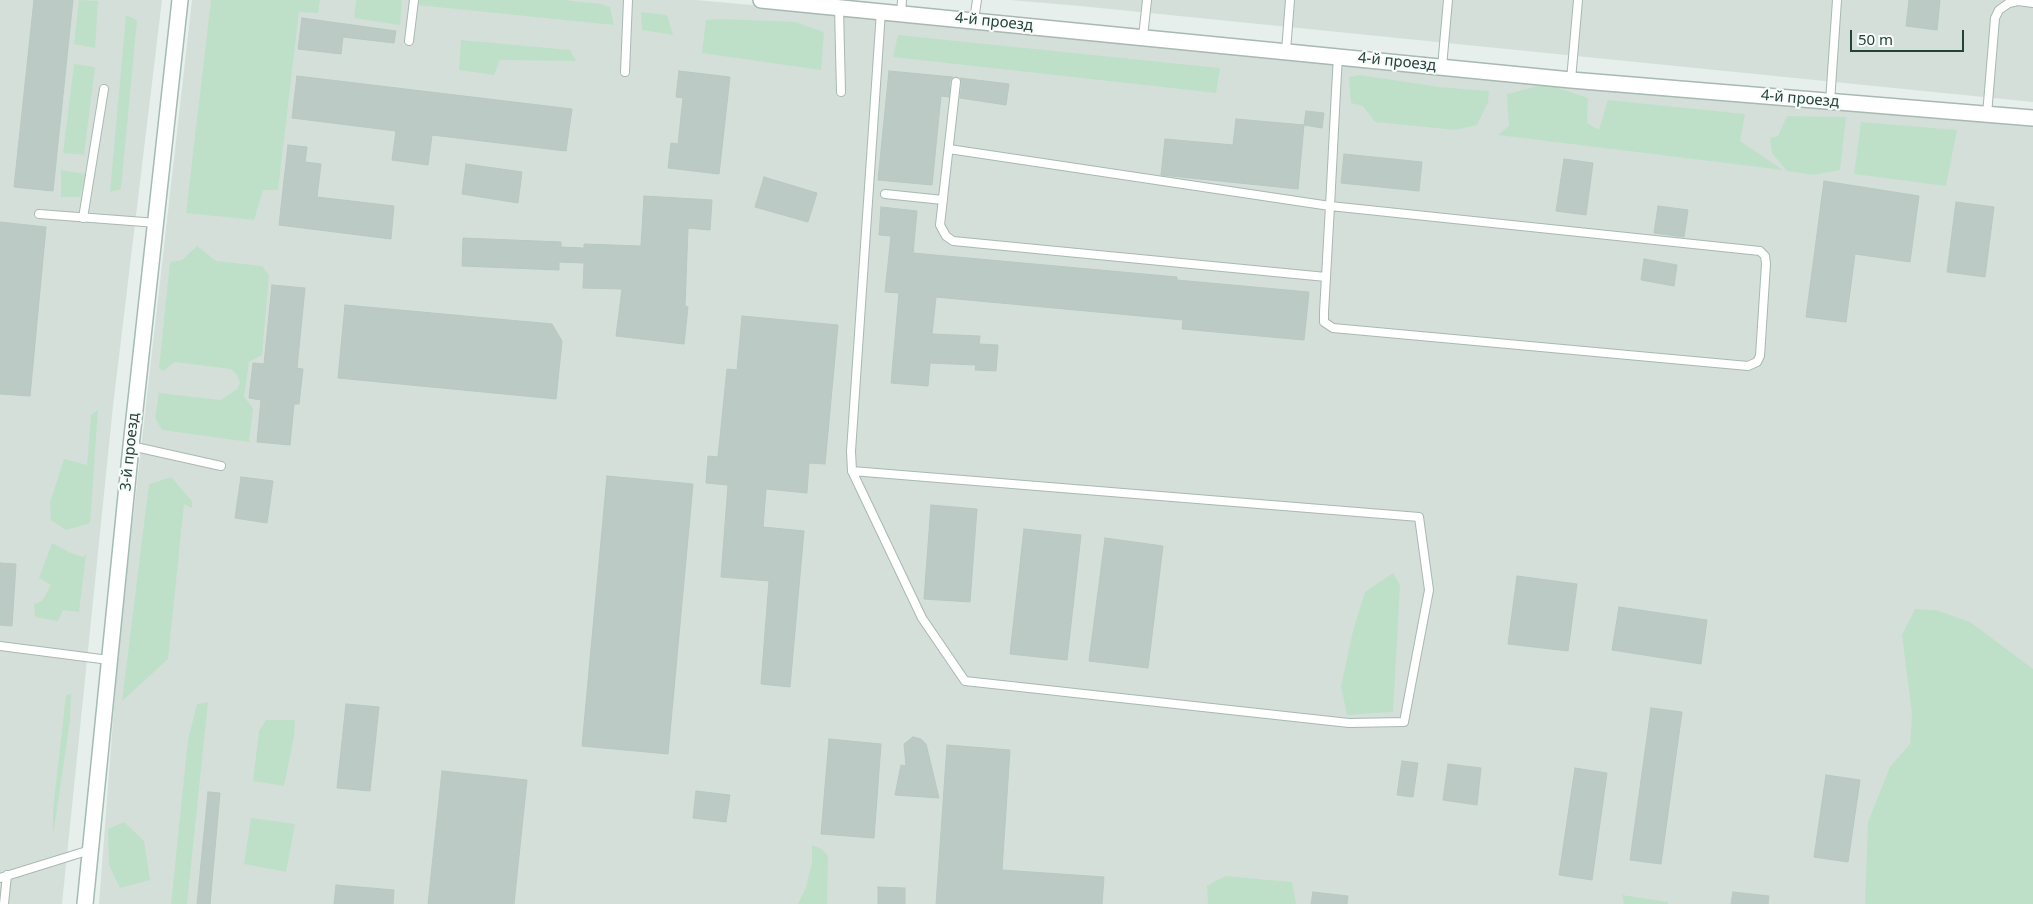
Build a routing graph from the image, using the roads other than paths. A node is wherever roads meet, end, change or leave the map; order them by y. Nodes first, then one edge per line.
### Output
1 (180, 0) edge
2 (414, 0) edge
3 (628, 0) edge
4 (761, 0) edge
5 (977, 0) edge
6 (1147, 0) edge
7 (1290, 0) edge
8 (1448, 0) edge
9 (1578, 0) edge
10 (1837, 0) edge
11 (2033, 3) edge
12 (901, 6) edge
13 (839, 8) junction
14 (881, 11) junction
15 (974, 20) junction
16 (1143, 37) junction
17 (409, 41) dead end
18 (1286, 51) junction
19 (1338, 56) junction
20 (1442, 67) junction
21 (625, 72) dead end
22 (1571, 80) junction
23 (956, 82) dead end
24 (104, 89) dead end
25 (841, 92) dead end
26 (1830, 102) junction
27 (1987, 115) junction
28 (2033, 118) edge
29 (949, 149) junction
30 (884, 194) dead end
31 (943, 200) junction
32 (1330, 206) junction
33 (39, 214) dead end
34 (83, 218) junction
35 (157, 223) junction
36 (1326, 277) junction
37 (130, 446) junction
38 (221, 466) dead end
39 (852, 471) junction
40 (0, 646) edge
41 (109, 660) junction
42 (90, 850) junction
43 (3, 877) edge
44 (4, 904) edge
45 (85, 904) edge

1 - 35 street, 3-й проезд
2 - 17 lane
3 - 21 lane
4 - 13 street, 4-й проезд
5 - 15 lane
6 - 16 lane
7 - 18 lane
8 - 20 lane
9 - 22 lane
10 - 26 lane
11 - 27 lane
12 - 14 street, 4-й проезд
12 - 15 street, 4-й проезд
13 - 14 street, 4-й проезд
13 - 25 lane
14 - 39 lane
15 - 16 street, 4-й проезд
16 - 18 street, 4-й проезд
18 - 19 street, 4-й проезд
19 - 20 street, 4-й проезд
19 - 32 lane
20 - 22 street, 4-й проезд
22 - 26 street, 4-й проезд
23 - 29 lane
24 - 34 lane
26 - 27 street, 4-й проезд
27 - 28 street, 4-й проезд
29 - 31 lane
29 - 32 lane
30 - 31 lane
31 - 36 lane
32 - 36 lane
32 - 36 lane
33 - 34 lane
34 - 35 lane
35 - 37 street, 3-й проезд
37 - 38 lane
37 - 41 street, 3-й проезд
39 - 39 lane
40 - 41 lane
41 - 42 street, 3-й проезд
42 - 43 lane
42 - 45 street, 3-й проезд
43 - 44 lane

